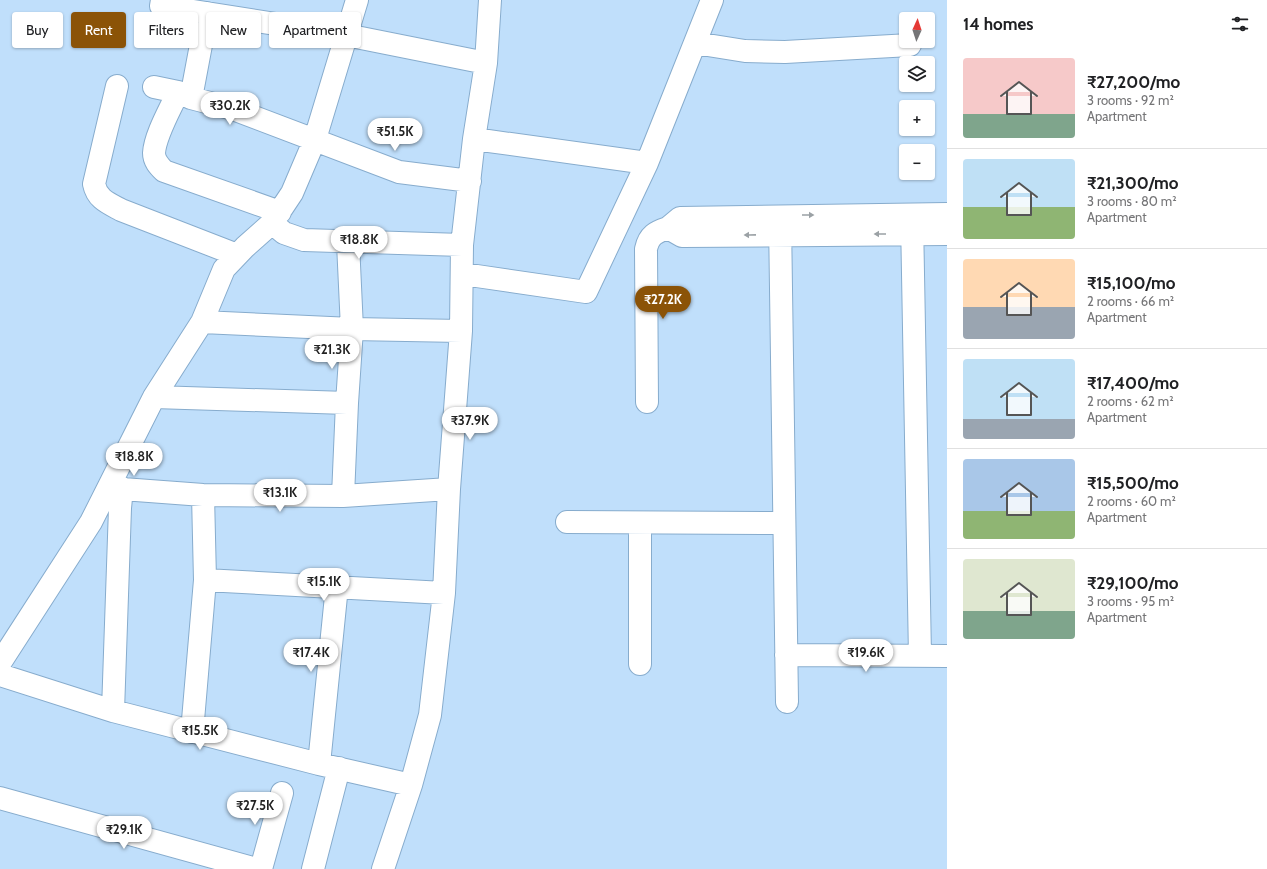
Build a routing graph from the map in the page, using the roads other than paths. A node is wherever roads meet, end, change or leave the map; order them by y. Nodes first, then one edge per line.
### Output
1 (162, 0) edge
2 (357, 0) edge
3 (490, 0) edge
4 (712, 0) edge
5 (353, 12) edge
6 (206, 13) joint
7 (361, 38) edge
8 (695, 43) junction
9 (899, 46) edge
10 (342, 48) edge
11 (486, 63) junction
12 (117, 86) dead end
13 (154, 86) dead end
14 (185, 95) junction
15 (315, 139) junction
16 (474, 139) junction
17 (647, 163) junction
18 (470, 181) junction
19 (947, 214) edge
20 (276, 217) junction
21 (912, 224) junction
22 (780, 225) junction
23 (947, 234) edge
24 (348, 243) junction
25 (462, 244) junction
26 (237, 256) junction
27 (463, 274) junction
28 (202, 322) junction
29 (352, 329) junction
30 (461, 330) junction
31 (154, 397) junction
32 (647, 402) dead end
33 (347, 403) junction
34 (116, 488) junction
35 (449, 489) junction
36 (203, 495) junction
37 (343, 496) junction
38 (567, 522) dead end
39 (640, 523) junction
40 (783, 523) junction
41 (205, 580) junction
42 (337, 586) junction
43 (444, 593) junction
44 (786, 655) junction
45 (920, 656) junction
46 (947, 656) edge
47 (0, 663) edge
48 (640, 664) dead end
49 (0, 675) edge
50 (787, 702) dead end
51 (113, 711) junction
52 (192, 732) junction
53 (329, 766) junction
54 (411, 785) junction
55 (282, 793) dead end
56 (0, 798) edge
57 (256, 869) edge
58 (262, 869) edge
59 (313, 869) edge
60 (383, 869) edge

1 - 6 street
2 - 5 street
3 - 11 street
4 - 8 street
6 - 14 street
7 - 11 street
8 - 9 street
8 - 17 street
10 - 15 street
11 - 16 street
12 - 26 street
13 - 14 street
14 - 15 street
14 - 20 street
15 - 18 street
15 - 20 street
16 - 17 street
16 - 18 street
17 - 27 street
18 - 25 street
19 - 21 street
20 - 24 street
20 - 26 street
21 - 22 street
21 - 23 street
21 - 45 street
22 - 32 street
22 - 40 street
24 - 25 street
24 - 29 street
25 - 27 street
26 - 28 street
27 - 30 street
28 - 29 street
28 - 31 street
29 - 30 street
29 - 33 street
30 - 35 street
31 - 33 street
31 - 34 street
33 - 37 street
34 - 36 street
34 - 47 street
34 - 51 street
35 - 37 street
35 - 43 street
36 - 37 street
36 - 41 street
38 - 39 street
39 - 40 street
39 - 48 street
40 - 44 street
41 - 42 street
41 - 52 street
42 - 43 street
42 - 53 street
43 - 54 street
44 - 45 street
44 - 50 street
45 - 46 street
49 - 51 street
51 - 52 street
52 - 53 street
53 - 54 street
53 - 59 street
54 - 60 street
55 - 58 street
56 - 57 street

